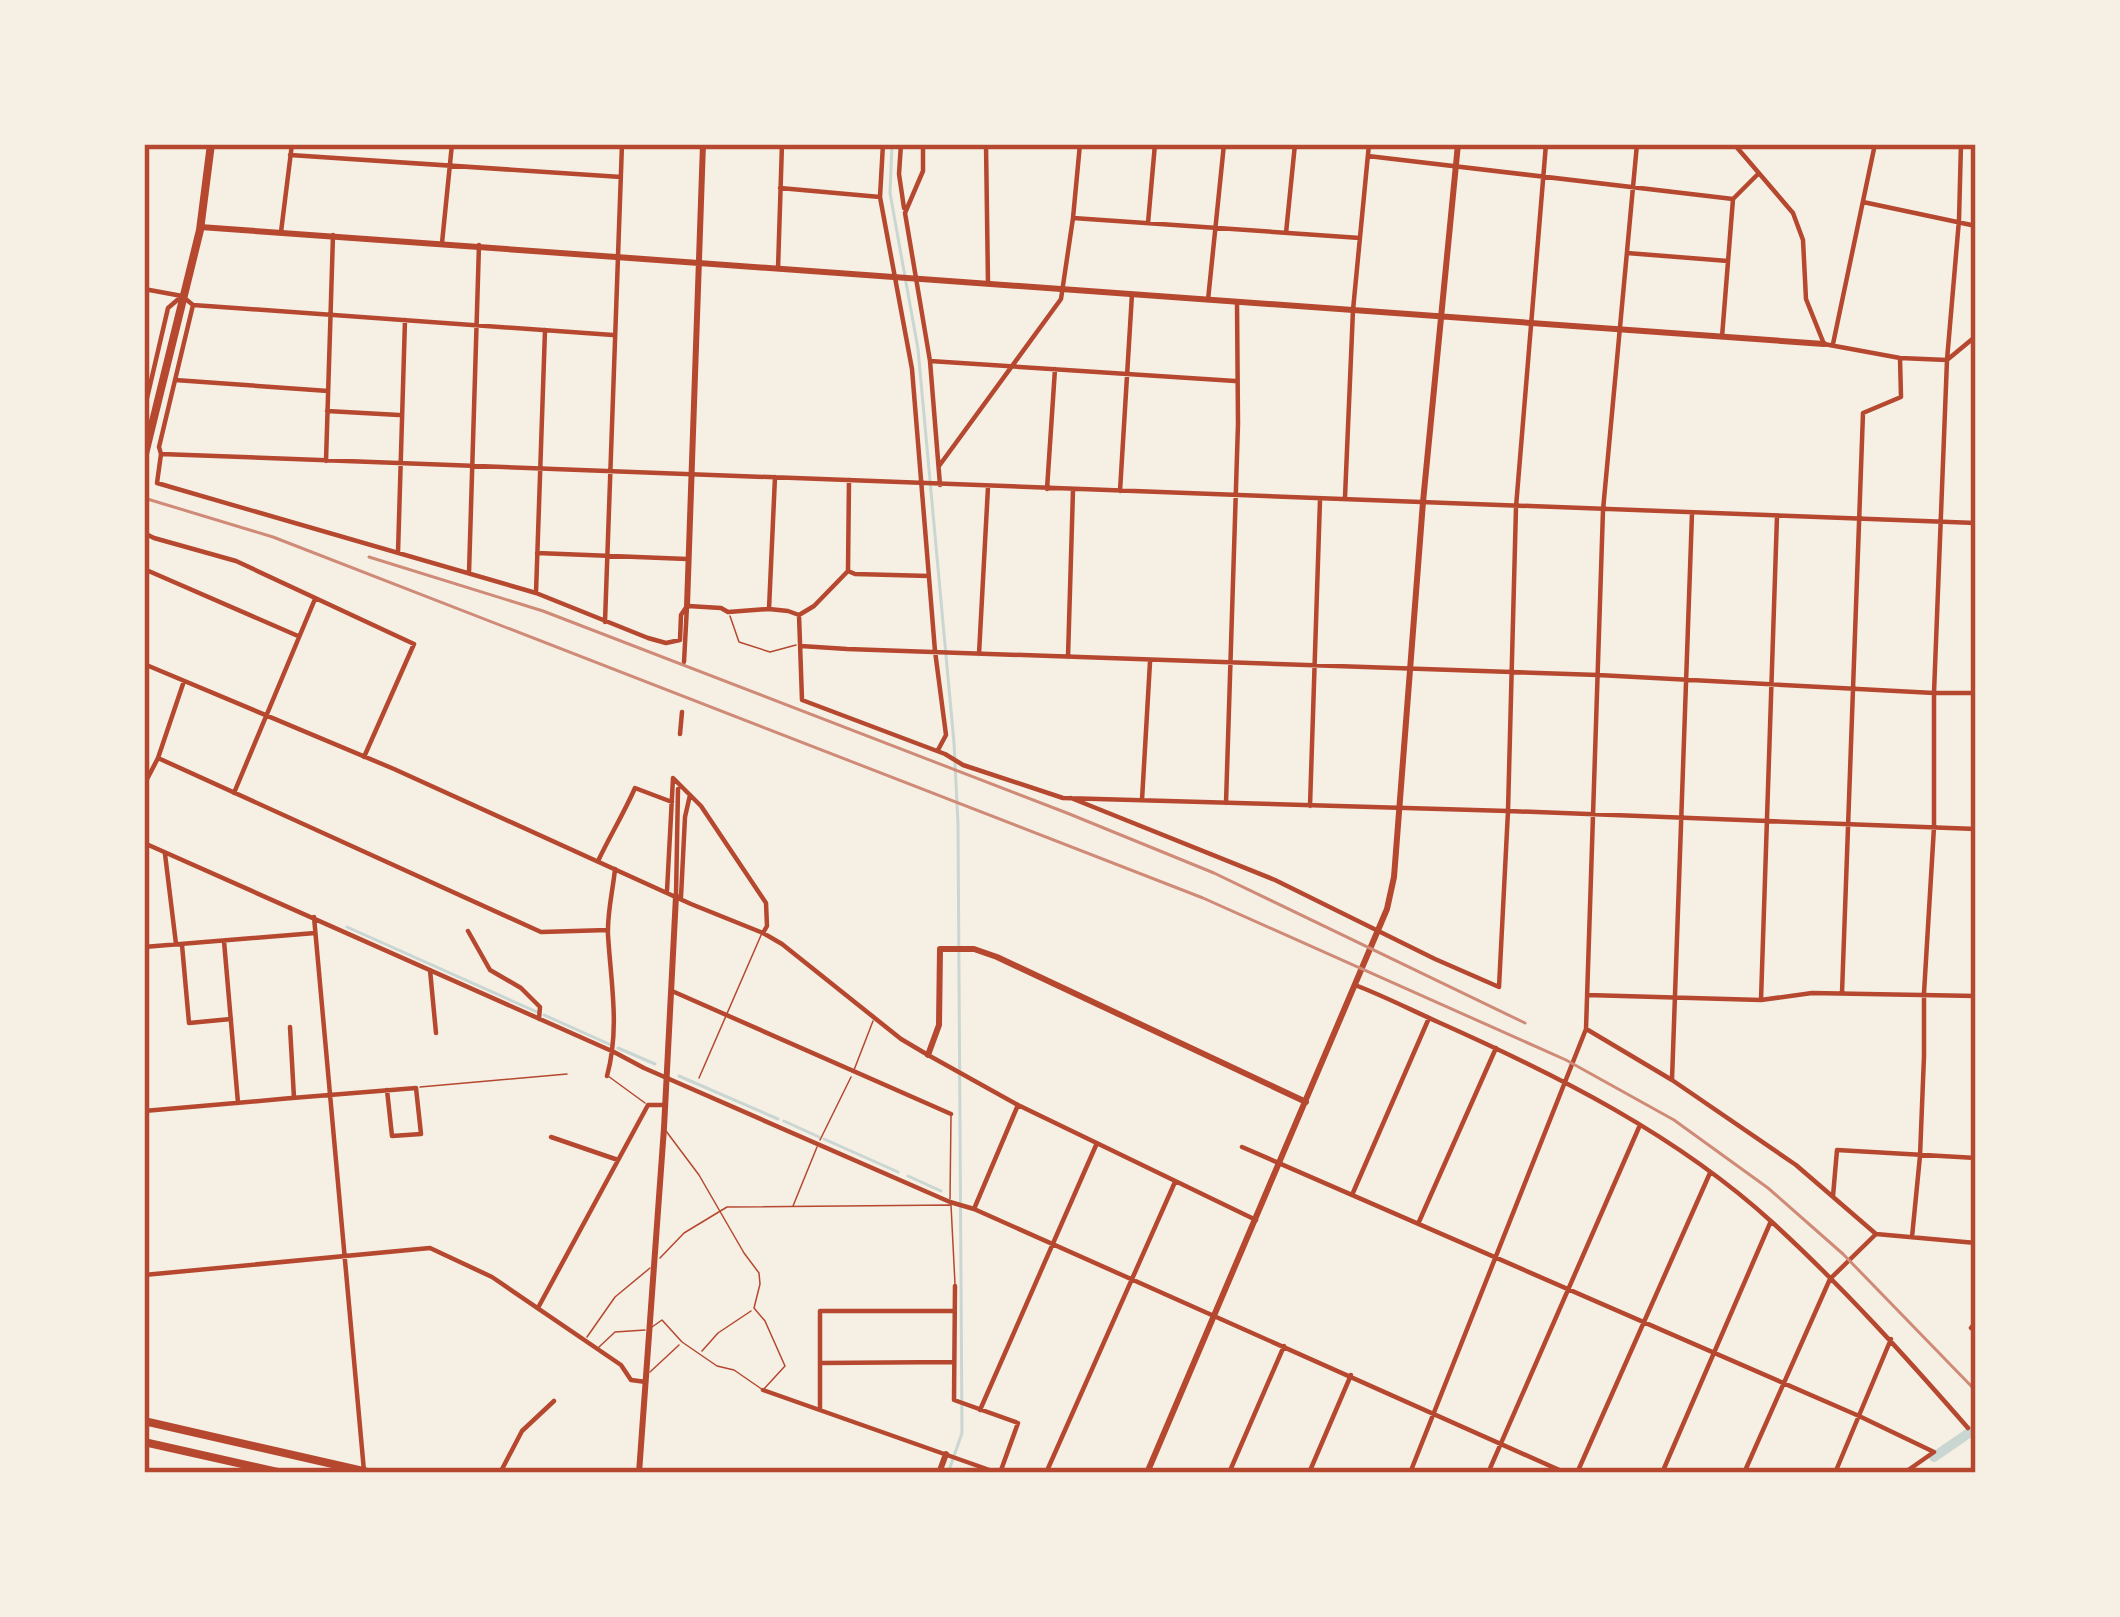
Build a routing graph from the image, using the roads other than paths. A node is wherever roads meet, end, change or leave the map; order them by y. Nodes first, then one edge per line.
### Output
1 (211, 144) edge
2 (292, 144) edge
3 (452, 144) edge
4 (622, 144) edge
5 (703, 144) edge
6 (782, 144) edge
7 (883, 144) edge
8 (901, 144) edge
9 (923, 144) edge
10 (986, 144) edge
11 (1081, 144) edge
12 (1155, 144) edge
13 (1224, 144) edge
14 (1295, 144) edge
15 (1370, 144) edge
16 (1457, 144) edge
17 (1546, 144) edge
18 (1637, 144) edge
19 (1734, 144) edge
20 (1875, 144) edge
21 (1961, 144) edge
22 (290, 155) junction
23 (1368, 156) junction
24 (449, 166) junction
25 (1456, 166) junction
26 (1759, 173) junction
27 (621, 177) junction
28 (1543, 177) junction
29 (1633, 187) junction
30 (780, 188) junction
31 (880, 197) junction
32 (1733, 199) junction
33 (1863, 202) junction
34 (905, 213) junction
35 (1073, 218) junction
36 (1958, 220) junction
37 (1148, 223) junction
38 (1976, 226) edge
39 (200, 227) junction
40 (1216, 228) junction
41 (281, 232) junction
42 (1286, 233) junction
43 (333, 235) junction
44 (1360, 238) junction
45 (442, 243) junction
46 (479, 245) junction
47 (1627, 253) junction
48 (617, 256) junction
49 (1728, 261) junction
50 (699, 263) junction
51 (778, 269) junction
52 (898, 278) junction
53 (913, 279) junction
54 (988, 284) junction
55 (144, 289) edge
56 (1063, 289) junction
57 (1132, 294) junction
58 (182, 296) junction
59 (1208, 300) junction
60 (1238, 302) junction
61 (193, 305) junction
62 (1353, 310) junction
63 (331, 315) junction
64 (1442, 316) junction
65 (405, 320) junction
66 (1532, 325) junction
67 (476, 326) junction
68 (545, 330) junction
69 (1620, 331) junction
70 (614, 335) junction
71 (1722, 337) junction
72 (1976, 337) edge
73 (1828, 345) junction
74 (1900, 358) junction
75 (1947, 360) junction
76 (929, 361) junction
77 (1010, 366) junction
78 (1055, 369) junction
79 (1127, 373) junction
80 (148, 377) edge
81 (175, 380) junction
82 (1237, 381) junction
83 (328, 391) junction
84 (144, 410) edge
85 (327, 411) junction
86 (402, 415) junction
87 (161, 454) junction
88 (144, 458) edge
89 (326, 461) junction
90 (401, 465) junction
91 (939, 466) junction
92 (472, 468) junction
93 (540, 470) junction
94 (610, 471) junction
95 (691, 474) junction
96 (775, 477) junction
97 (849, 480) junction
98 (920, 484) junction
99 (940, 485) junction
100 (988, 487) junction
101 (1047, 489) junction
102 (1073, 490) junction
103 (1120, 491) junction
104 (1235, 495) junction
105 (1320, 498) junction
106 (1345, 499) junction
107 (1424, 502) junction
108 (1516, 507) junction
109 (1603, 510) junction
110 (1692, 513) junction
111 (1777, 516) junction
112 (1859, 519) junction
113 (1940, 522) junction
114 (1975, 522) edge
115 (144, 533) edge
116 (398, 553) junction
117 (537, 553) junction
118 (607, 555) junction
119 (688, 559) junction
120 (144, 569) edge
121 (848, 571) junction
122 (469, 573) junction
123 (928, 576) junction
124 (536, 593) junction
125 (315, 599) junction
126 (687, 606) junction
127 (770, 609) junction
128 (728, 612) junction
129 (799, 615) junction
130 (605, 622) junction
131 (298, 636) junction
132 (800, 646) junction
133 (935, 651) junction
134 (979, 654) junction
135 (1068, 657) junction
136 (1150, 660) junction
137 (684, 662) dead end
138 (1230, 663) junction
139 (144, 664) edge
140 (1314, 665) junction
141 (1411, 669) junction
142 (1512, 672) junction
143 (1598, 675) junction
144 (1687, 680) junction
145 (184, 681) junction
146 (1771, 685) junction
147 (1853, 689) junction
148 (1934, 693) junction
149 (1976, 693) edge
150 (682, 712) dead end
151 (265, 715) junction
152 (680, 734) dead end
153 (941, 753) junction
154 (364, 757) junction
155 (158, 758) junction
156 (144, 785) edge
157 (678, 788) dead end
158 (234, 793) junction
159 (690, 795) junction
160 (1071, 798) junction
161 (1142, 800) junction
162 (673, 802) junction
163 (1226, 803) junction
164 (1310, 806) junction
165 (1400, 808) junction
166 (1508, 811) junction
167 (1594, 814) junction
168 (1682, 818) junction
169 (1767, 822) junction
170 (1848, 825) junction
171 (1934, 827) junction
172 (1976, 829) edge
173 (144, 842) edge
174 (165, 852) junction
175 (598, 860) junction
176 (616, 869) junction
177 (674, 896) junction
178 (314, 917) junction
179 (608, 929) junction
180 (1378, 930) junction
181 (468, 931) dead end
182 (315, 933) junction
183 (763, 933) junction
184 (224, 940) junction
185 (178, 944) junction
186 (144, 947) edge
187 (430, 970) junction
188 (1355, 985) junction
189 (672, 991) junction
190 (1842, 993) junction
191 (1924, 993) junction
192 (1588, 995) junction
193 (1976, 996) edge
194 (1675, 997) junction
195 (1761, 1000) junction
196 (727, 1015) junction
197 (875, 1017) junction
198 (539, 1018) junction
199 (1429, 1018) junction
200 (231, 1019) junction
201 (290, 1027) dead end
202 (1586, 1029) junction
203 (436, 1033) dead end
204 (1496, 1048) junction
205 (614, 1052) junction
206 (928, 1055) junction
207 (854, 1070) junction
208 (567, 1074) dead end
209 (607, 1076) joint
210 (666, 1078) junction
211 (699, 1078) dead end
212 (1672, 1080) junction
213 (1565, 1082) junction
214 (416, 1088) junction
215 (387, 1090) junction
216 (330, 1095) junction
217 (294, 1098) junction
218 (1306, 1102) junction
219 (238, 1103) junction
220 (648, 1105) junction
221 (1018, 1105) junction
222 (665, 1106) junction
223 (144, 1111) edge
224 (951, 1114) joint
225 (1640, 1125) junction
226 (664, 1128) junction
227 (551, 1137) dead end
228 (1097, 1143) junction
229 (818, 1144) junction
230 (1242, 1147) dead end
231 (1920, 1156) junction
232 (1976, 1159) edge
233 (618, 1160) junction
234 (1280, 1162) junction
235 (1710, 1174) junction
236 (1175, 1181) junction
237 (1352, 1196) junction
238 (1833, 1196) junction
239 (950, 1204) junction
240 (792, 1208) junction
241 (970, 1208) junction
242 (720, 1211) junction
243 (1256, 1220) junction
244 (1771, 1221) junction
245 (1417, 1225) junction
246 (1876, 1234) junction
247 (1912, 1237) junction
248 (1976, 1243) edge
249 (1053, 1244) junction
250 (345, 1256) junction
251 (1494, 1256) junction
252 (654, 1264) junction
253 (144, 1274) edge
254 (1132, 1279) junction
255 (1831, 1279) junction
256 (955, 1286) joint
257 (1570, 1289) junction
258 (538, 1306) junction
259 (754, 1309) junction
260 (954, 1311) junction
261 (1215, 1316) junction
262 (1644, 1322) junction
263 (650, 1329) junction
264 (1891, 1339) junction
265 (584, 1340) junction
266 (682, 1342) junction
267 (1284, 1346) junction
268 (597, 1349) junction
269 (1714, 1353) junction
270 (699, 1354) junction
271 (954, 1362) junction
272 (820, 1363) junction
273 (1351, 1375) junction
274 (646, 1379) junction
275 (1783, 1383) junction
276 (763, 1390) junction
277 (554, 1401) dead end
278 (820, 1410) junction
279 (980, 1410) junction
280 (1433, 1414) junction
281 (1859, 1416) junction
282 (144, 1421) edge
283 (1968, 1428) dead end
284 (144, 1442) edge
285 (1501, 1444) junction
286 (947, 1455) junction
287 (368, 1472) edge
288 (282, 1473) edge
289 (500, 1473) edge
290 (639, 1473) edge
291 (939, 1473) edge
292 (999, 1473) edge
293 (1046, 1473) edge
294 (1148, 1473) edge
295 (1229, 1473) edge
296 (1310, 1473) edge
297 (1410, 1473) edge
298 (1488, 1473) edge
299 (1566, 1473) edge
300 (1577, 1473) edge
301 (1662, 1473) edge
302 (1744, 1473) edge
303 (1835, 1473) edge
304 (1904, 1473) edge

1 - 39 main road
2 - 22 street
3 - 24 street
4 - 27 street
5 - 50 street
6 - 30 street
7 - 31 street
8 - 34 street
9 - 34 street
10 - 54 street
11 - 35 street
12 - 37 street
13 - 40 street
14 - 42 street
15 - 23 street
16 - 25 street
17 - 28 street
18 - 29 street
19 - 26 street
20 - 33 street
21 - 36 street
22 - 24 street
22 - 41 street
23 - 25 street
23 - 44 street
24 - 27 street
24 - 45 street
25 - 28 street
25 - 64 street
26 - 32 street
26 - 73 street
27 - 48 street
28 - 29 street
28 - 66 street
29 - 32 street
29 - 47 street
30 - 31 street
30 - 51 street
31 - 52 street
32 - 49 street
33 - 36 street
33 - 73 street
34 - 53 street
35 - 37 street
35 - 56 street
36 - 38 street
36 - 75 street
37 - 40 street
39 - 41 street
39 - 58 main road
40 - 42 street
40 - 59 street
41 - 43 street
42 - 44 street
43 - 45 street
43 - 63 street
44 - 62 street
45 - 46 street
46 - 48 street
46 - 67 street
47 - 49 street
47 - 69 street
48 - 50 street
48 - 70 street
49 - 71 street
50 - 51 street
50 - 95 street
51 - 52 street
52 - 53 street
52 - 98 street
53 - 54 street
53 - 76 street
54 - 56 street
55 - 58 street
56 - 57 street
56 - 77 street
57 - 59 street
57 - 79 street
58 - 61 street
58 - 80 street
58 - 88 main road
59 - 60 street
60 - 62 street
60 - 82 street
61 - 63 street
61 - 81 street
62 - 64 street
62 - 106 street
63 - 65 street
63 - 83 street
64 - 66 street
64 - 107 street
65 - 67 street
65 - 86 street
66 - 69 street
66 - 108 street
67 - 68 street
67 - 92 street
68 - 70 street
68 - 93 street
69 - 71 street
69 - 109 street
70 - 94 street
71 - 73 street
72 - 75 street
73 - 74 street
74 - 75 street
74 - 112 street
75 - 113 street
76 - 77 street
76 - 91 street
77 - 78 street
77 - 91 street
78 - 79 street
78 - 101 street
79 - 82 street
79 - 103 street
80 - 84 street
81 - 83 street
81 - 87 street
82 - 104 street
83 - 85 street
85 - 86 street
85 - 89 street
86 - 90 street
87 - 89 street
87 - 116 street
89 - 90 street
90 - 92 street
90 - 116 street
91 - 99 street
92 - 93 street
92 - 122 street
93 - 94 street
93 - 117 street
94 - 95 street
94 - 118 street
95 - 96 street
95 - 119 street
96 - 97 street
96 - 127 street
97 - 98 street
97 - 121 street
98 - 99 street
98 - 123 street
99 - 100 street
100 - 101 street
100 - 134 street
101 - 102 street
102 - 103 street
102 - 135 street
103 - 104 street
104 - 105 street
104 - 138 street
105 - 106 street
105 - 140 street
106 - 107 street
107 - 108 street
107 - 141 street
108 - 109 street
108 - 142 street
109 - 110 street
109 - 143 street
110 - 111 street
110 - 144 street
111 - 112 street
111 - 146 street
112 - 113 street
112 - 147 street
113 - 114 street
113 - 148 street
115 - 125 street
116 - 122 street
117 - 118 street
117 - 124 street
118 - 119 street
118 - 130 street
119 - 126 street
120 - 131 street
121 - 123 street
121 - 129 street
122 - 124 street
123 - 133 street
124 - 130 street
125 - 131 street
125 - 154 street
126 - 128 street
126 - 130 street
126 - 137 street
127 - 128 street
127 - 129 street
128 - 132 lane
129 - 132 street
131 - 151 street
132 - 133 street
132 - 153 street
133 - 134 street
133 - 153 street
134 - 135 street
135 - 136 street
136 - 138 street
136 - 161 street
138 - 140 street
138 - 163 street
139 - 145 street
140 - 141 street
140 - 164 street
141 - 142 street
141 - 165 street
142 - 143 street
142 - 166 street
143 - 144 street
143 - 167 street
144 - 146 street
144 - 168 street
145 - 151 street
145 - 155 street
146 - 147 street
146 - 169 street
147 - 148 street
147 - 170 street
148 - 149 street
148 - 171 street
150 - 152 street
151 - 154 street
151 - 158 street
153 - 160 street
154 - 175 street
155 - 156 street
155 - 158 street
157 - 177 street
158 - 179 street
159 - 162 street
159 - 177 street
159 - 183 street
160 - 161 street
160 - 180 street
161 - 163 street
162 - 175 street
162 - 177 street
163 - 164 street
164 - 165 street
165 - 166 street
165 - 180 street
166 - 167 street
166 - 180 street
167 - 168 street
167 - 192 street
168 - 169 street
168 - 194 street
169 - 170 street
169 - 195 street
170 - 171 street
170 - 190 street
171 - 172 street
171 - 191 street
173 - 174 street
174 - 178 street
174 - 185 street
175 - 176 street
176 - 177 street
176 - 179 street
177 - 183 street
177 - 189 street
178 - 182 street
178 - 187 street
179 - 205 street
180 - 188 street
181 - 198 street
182 - 184 street
182 - 216 street
183 - 196 lane
183 - 197 street
184 - 185 street
184 - 200 street
185 - 186 street
185 - 200 street
187 - 198 street
187 - 203 street
188 - 199 street
188 - 218 street
189 - 196 street
189 - 210 street
190 - 191 street
190 - 195 street
191 - 193 street
191 - 231 street
192 - 194 street
192 - 202 street
194 - 195 street
194 - 212 street
196 - 207 street
196 - 211 lane
197 - 206 street
197 - 207 lane
198 - 205 street
199 - 204 street
199 - 237 street
200 - 219 street
201 - 217 street
202 - 212 street
202 - 213 street
204 - 213 street
204 - 245 street
205 - 209 street
205 - 210 street
206 - 218 street
206 - 221 street
207 - 224 street
207 - 229 lane
208 - 214 lane
209 - 220 lane
210 - 222 street
210 - 229 street
212 - 238 street
213 - 225 street
213 - 251 street
214 - 215 street
214 - 215 street
215 - 216 street
216 - 217 street
216 - 250 street
217 - 219 street
218 - 234 street
219 - 223 street
220 - 222 street
220 - 233 street
221 - 228 street
221 - 241 street
222 - 226 street
224 - 239 lane
225 - 235 street
225 - 257 street
226 - 242 lane
226 - 252 street
227 - 233 street
228 - 236 street
228 - 249 street
229 - 239 street
229 - 240 lane
230 - 234 street
231 - 232 street
231 - 238 street
231 - 247 street
233 - 258 street
234 - 237 street
234 - 243 street
235 - 244 street
235 - 262 street
236 - 243 street
236 - 254 street
237 - 245 street
238 - 246 street
239 - 240 lane
239 - 241 street
239 - 256 lane
240 - 242 lane
241 - 249 street
242 - 252 lane
242 - 259 lane
243 - 261 street
244 - 255 street
244 - 269 street
245 - 251 street
246 - 247 street
246 - 255 street
247 - 248 street
249 - 254 street
249 - 279 street
250 - 253 street
250 - 258 street
250 - 287 street
251 - 257 street
251 - 280 street
252 - 263 street
252 - 265 lane
254 - 261 street
254 - 293 street
255 - 264 street
255 - 275 street
256 - 260 street
257 - 262 street
257 - 285 street
258 - 265 street
259 - 270 lane
259 - 276 lane
260 - 271 street
260 - 272 street
261 - 267 street
261 - 294 street
262 - 269 street
262 - 300 street
263 - 266 lane
263 - 268 lane
263 - 274 street
264 - 281 street
264 - 283 street
265 - 268 street
266 - 270 lane
266 - 274 lane
267 - 273 street
267 - 295 street
268 - 274 street
269 - 275 street
269 - 301 street
270 - 276 lane
271 - 272 street
271 - 279 street
272 - 278 street
273 - 280 street
273 - 296 street
274 - 290 street
275 - 281 street
275 - 302 street
276 - 278 street
277 - 289 street
278 - 286 street
279 - 292 street
280 - 285 street
280 - 297 street
281 - 303 street
281 - 304 street
282 - 287 main road
284 - 288 main road
285 - 298 street
285 - 299 street
286 - 291 street
286 - 292 street

